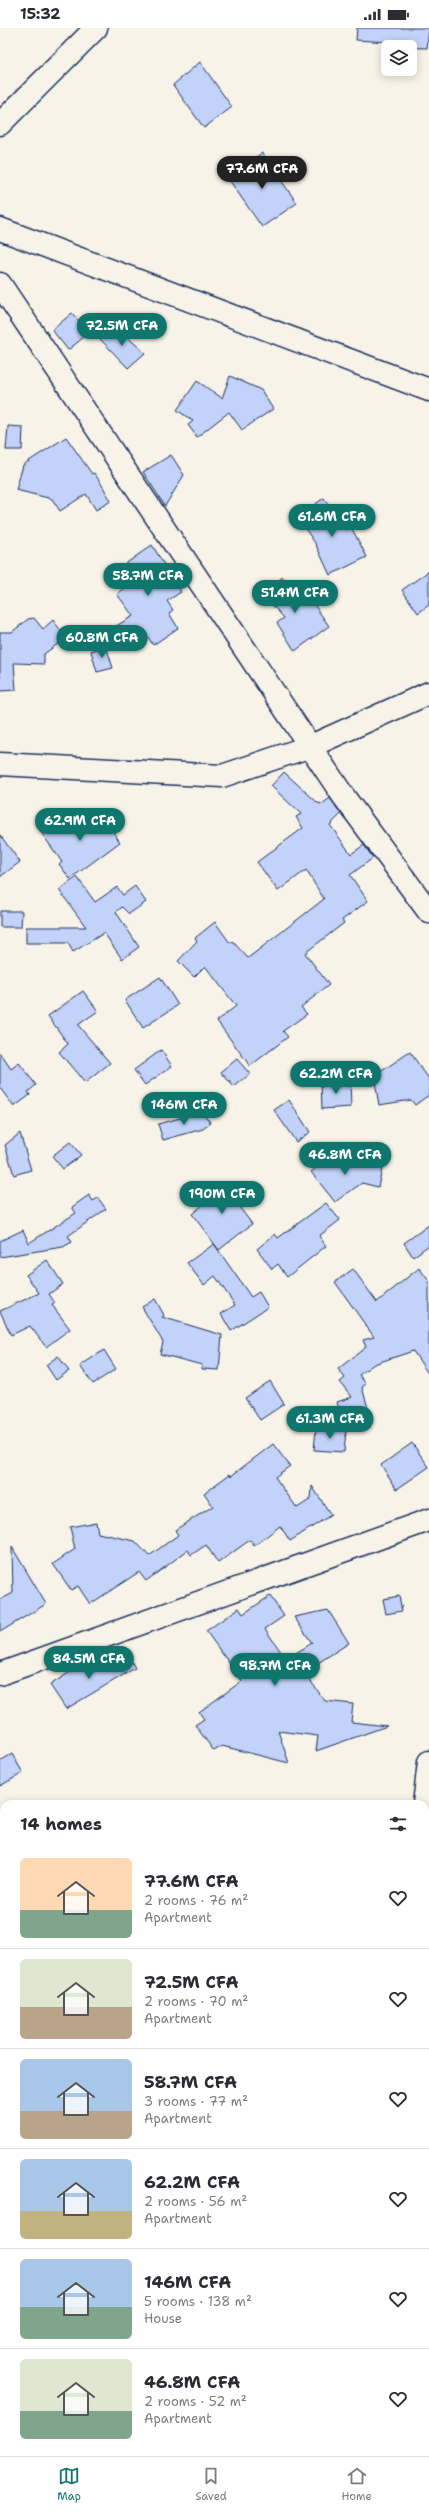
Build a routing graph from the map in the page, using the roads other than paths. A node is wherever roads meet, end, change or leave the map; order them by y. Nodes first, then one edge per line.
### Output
1 (96, 28) edge
2 (0, 124) edge
3 (0, 229) edge
4 (0, 284) edge
5 (429, 390) edge
6 (429, 693) edge
7 (311, 746) junction
8 (0, 764) edge
9 (429, 912) edge
10 (429, 1520) edge
11 (0, 1674) edge
12 (429, 1762) edge
13 (424, 1800) edge

1 - 2 main road
3 - 5 main road
4 - 7 main road
6 - 7 main road
7 - 8 main road
7 - 9 main road
10 - 11 main road
12 - 13 main road

